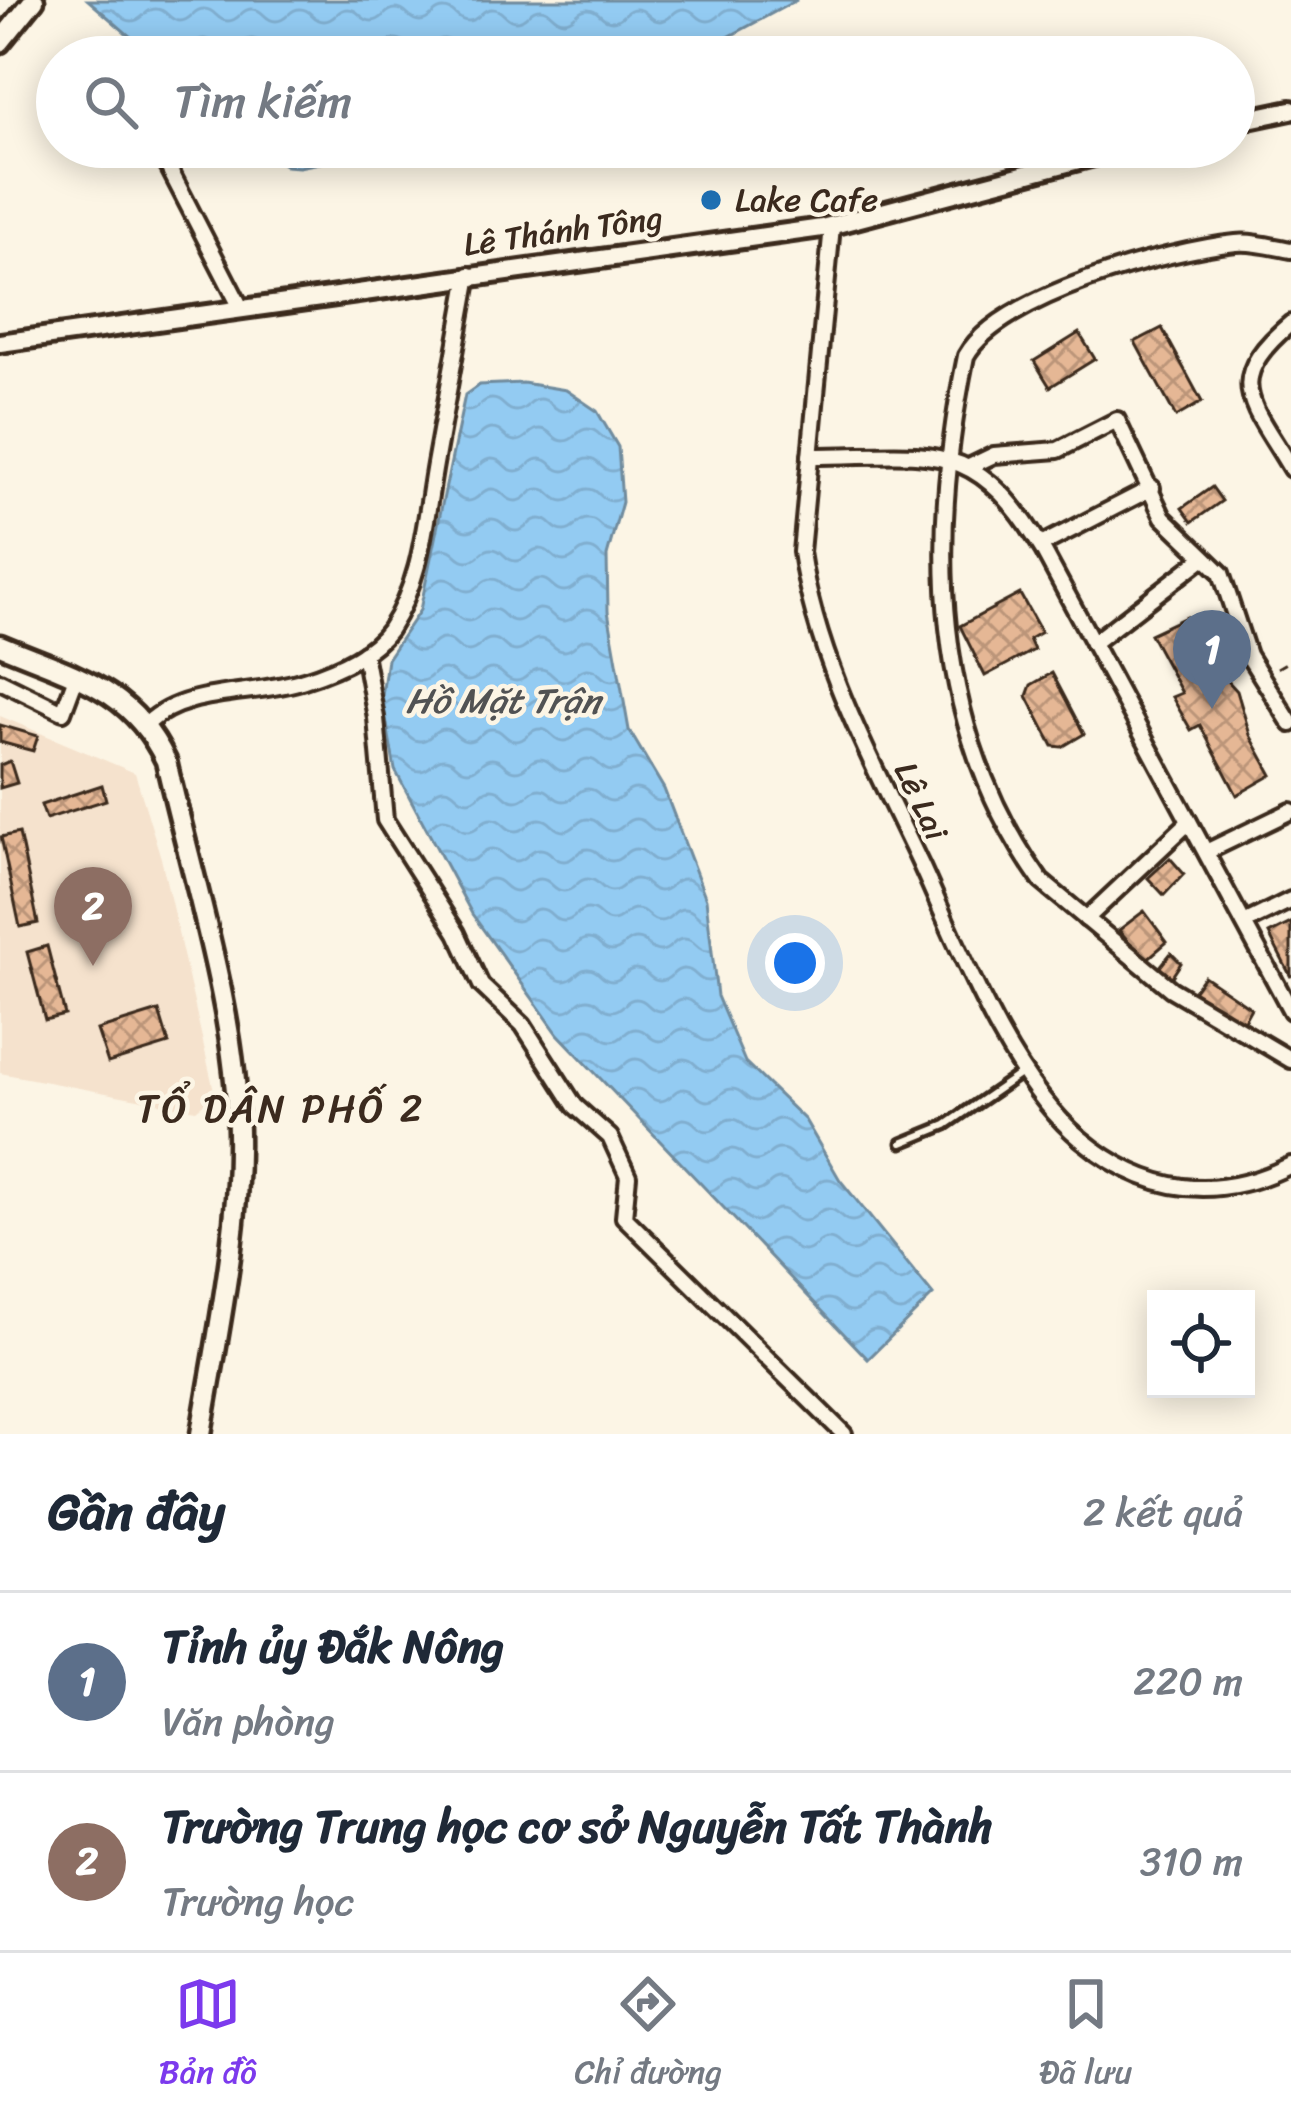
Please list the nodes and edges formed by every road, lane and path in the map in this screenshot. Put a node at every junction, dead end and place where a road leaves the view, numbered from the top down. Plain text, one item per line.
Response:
1 (34, 0) edge
2 (0, 42) edge
3 (1291, 110) edge
4 (1255, 118) edge
5 (169, 168) edge
6 (1049, 168) edge
7 (832, 226) junction
8 (1291, 250) edge
9 (469, 275) junction
10 (241, 308) junction
11 (1291, 323) edge
12 (0, 343) edge
13 (810, 456) junction
14 (949, 456) junction
15 (969, 467) junction
16 (1291, 470) edge
17 (1152, 488) junction
18 (1041, 545) junction
19 (1203, 558) junction
20 (1093, 643) junction
21 (0, 645) edge
22 (364, 653) junction
23 (76, 677) junction
24 (0, 681) edge
25 (148, 723) junction
26 (1291, 724) edge
27 (1291, 811) edge
28 (1189, 822) junction
29 (1206, 852) junction
30 (1291, 900) edge
31 (1086, 919) junction
32 (1244, 923) junction
33 (1291, 1011) edge
34 (1291, 1060) edge
35 (1026, 1070) junction
36 (902, 1142) dead end
37 (1291, 1165) edge
38 (201, 1434) edge
39 (844, 1434) edge

1 - 2 main road
3 - 4 street
5 - 10 street
6 - 7 street, Lê Thánh Tông
7 - 9 street, Lê Thánh Tông
7 - 13 street, Lê Lai
8 - 14 street
9 - 10 street, Lê Thánh Tông
9 - 22 street
10 - 12 street, Lê Thánh Tông
11 - 16 street
13 - 14 street
13 - 35 street, Lê Lai
14 - 15 street
14 - 31 street
15 - 17 street
15 - 18 street
17 - 18 street
17 - 19 street
18 - 20 street
19 - 20 street
19 - 26 street
20 - 28 street
21 - 23 main road
22 - 25 street
22 - 39 street
23 - 24 street
23 - 25 main road
25 - 38 main road
27 - 29 street
28 - 29 street
28 - 31 street
29 - 32 street
30 - 32 street
31 - 34 street
32 - 33 street
35 - 36 lane
35 - 37 street, Lê Lai

